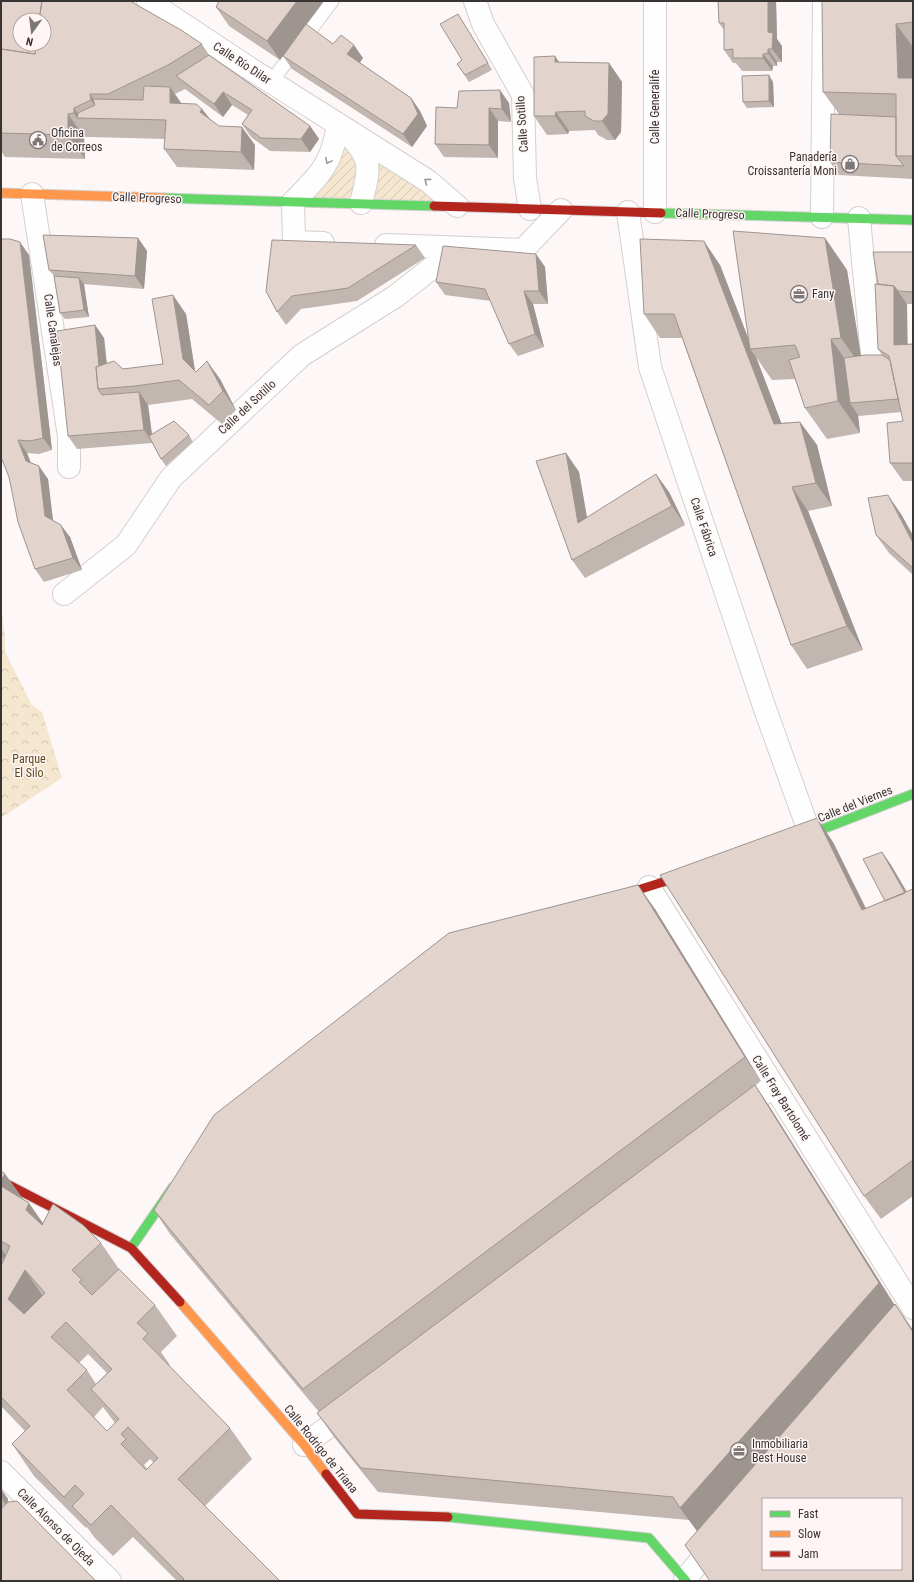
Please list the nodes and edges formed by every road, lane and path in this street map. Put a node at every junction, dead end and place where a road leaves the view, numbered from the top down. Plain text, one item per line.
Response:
1 (148, 1) edge
2 (332, 1) edge
3 (475, 1) edge
4 (655, 1) edge
5 (824, 1) edge
6 (271, 82) junction
7 (338, 124) junction
8 (1, 193) edge
9 (32, 194) junction
10 (293, 202) junction
11 (361, 203) junction
12 (457, 206) junction
13 (530, 209) junction
14 (561, 210) junction
15 (628, 212) junction
16 (655, 212) junction
17 (822, 217) junction
18 (859, 218) junction
19 (913, 220) edge
20 (341, 244) edge
21 (364, 245) edge
22 (457, 248) junction
23 (872, 356) edge
24 (69, 467) dead end
25 (64, 594) dead end
26 (913, 794) edge
27 (810, 834) junction
28 (788, 842) edge
29 (700, 871) edge
30 (649, 887) junction
31 (604, 900) edge
32 (773, 1086) junction
33 (721, 1127) edge
34 (180, 1177) edge
35 (1, 1180) edge
36 (131, 1248) junction
37 (909, 1314) edge
38 (367, 1397) edge
39 (304, 1445) junction
40 (1, 1472) edge
41 (730, 1525) edge
42 (686, 1580) edge
43 (110, 1581) edge

1 - 6 street, Calle Río Dilar
2 - 6 lane
3 - 13 street, Calle Sotillo
4 - 16 street, Calle Generalife
5 - 17 street
6 - 7 street, Calle Río Dilar
7 -> 10 street
7 - 11 street, Calle Río Dilar
12 -> 7 street, Calle Río Dilar
8 - 9 street, Calle Progreso
9 - 10 street, Calle Progreso
9 - 24 street, Calle Canalejas
10 - 11 street, Calle Progreso
10 - 20 street
11 - 12 street, Calle Progreso
12 - 13 street, Calle Progreso
13 - 14 street, Calle Progreso
14 - 15 street, Calle Progreso
14 - 22 street
15 - 16 street, Calle Progreso
15 - 27 street, Calle Fábrica
16 - 17 street, Calle Progreso
17 - 18 street, Calle Progreso
18 - 19 street, Calle Progreso
18 - 23 street
21 - 22 street
22 - 25 street, Calle del Sotillo
26 - 27 street, Calle del Viernes
27 - 28 street, Calle del Viernes
29 - 30 street
30 - 31 street
30 - 32 street, Calle Fray Bartolomé
32 - 33 street
32 - 37 street, Calle Fray Bartolomé
34 - 36 street
35 - 36 street, Calle Rodrigo de Triana
36 - 39 street, Calle Rodrigo de Triana
38 - 39 street
39 - 42 street, Calle Rodrigo de Triana
40 - 43 street, Calle Alonso de Ojeda
41 - 42 street

